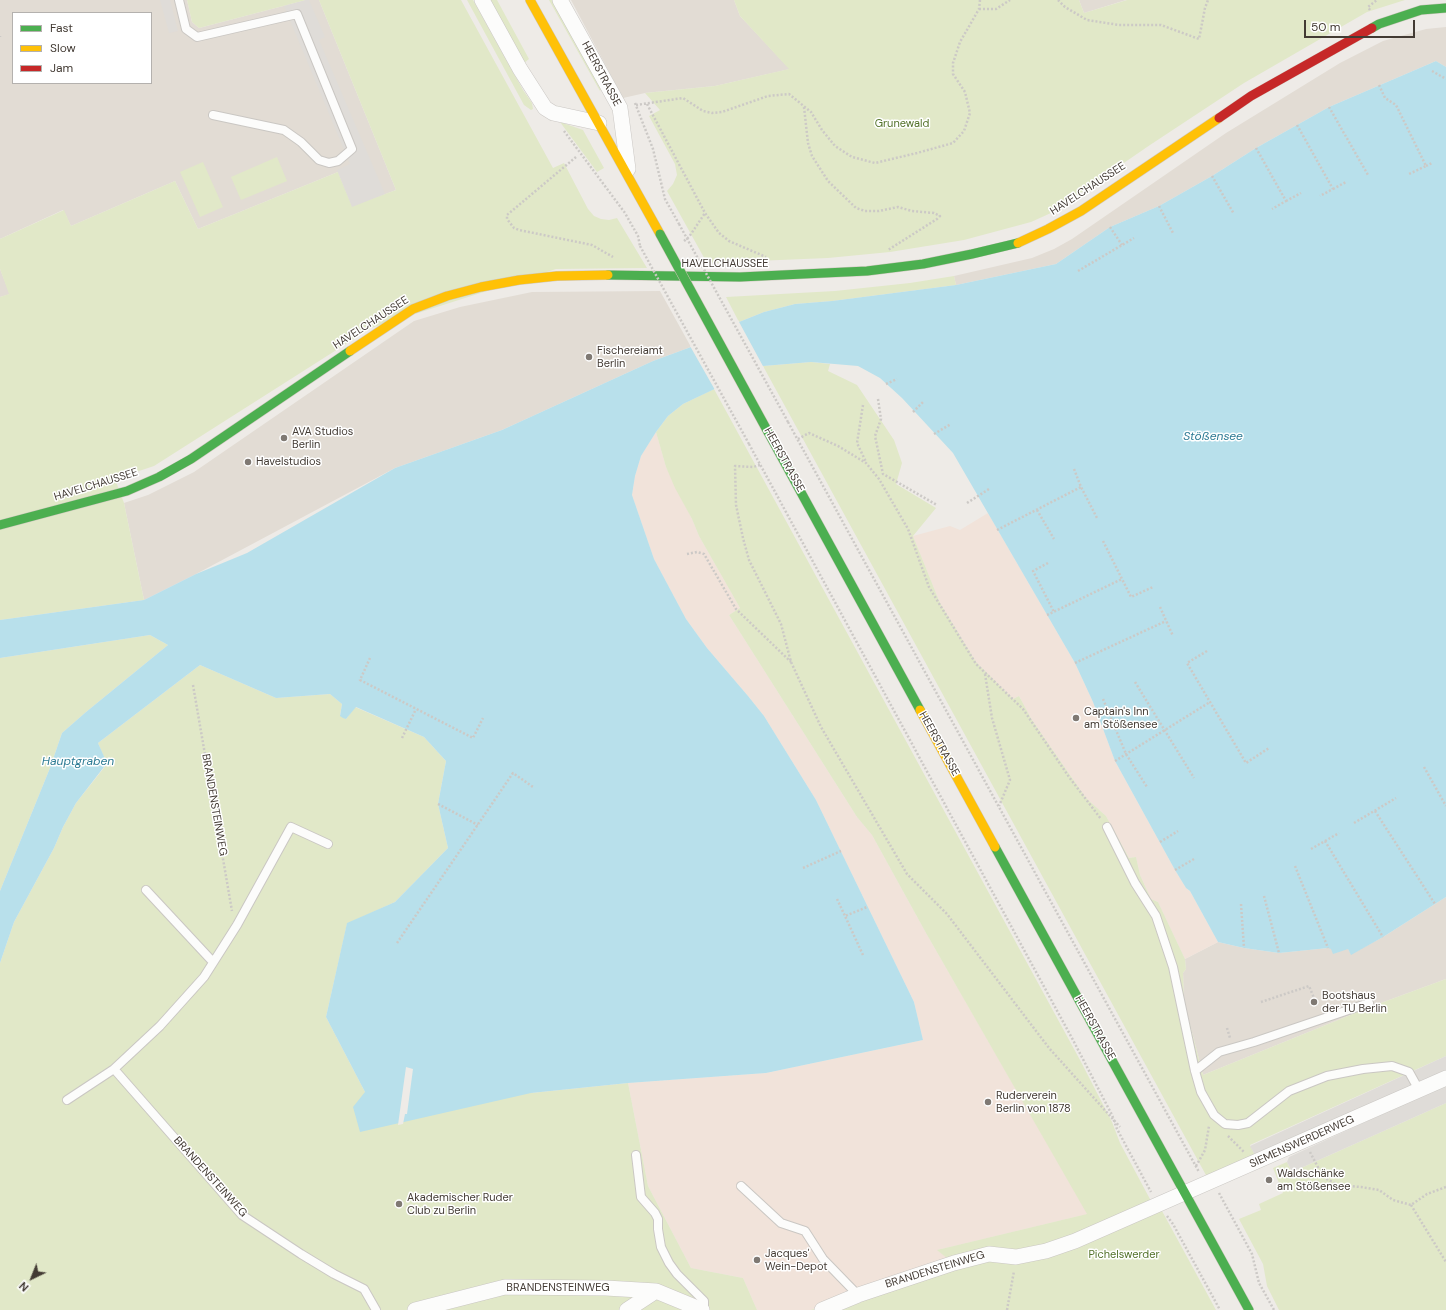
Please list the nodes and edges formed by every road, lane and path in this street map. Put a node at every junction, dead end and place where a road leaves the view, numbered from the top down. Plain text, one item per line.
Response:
1 (179, 0) edge
2 (482, 0) edge
3 (530, 0) edge
4 (560, 0) edge
5 (980, 0) edge
6 (1010, 0) edge
7 (1058, 0) edge
8 (1208, 0) edge
9 (1446, 8) edge
10 (979, 9) junction
11 (1432, 71) dead end
12 (1446, 79) edge
13 (1379, 84) dead end
14 (647, 104) junction
15 (804, 106) junction
16 (1329, 107) dead end
17 (213, 115) dead end
18 (600, 124) junction
19 (1297, 125) dead end
20 (561, 127) dead end
21 (1256, 148) dead end
22 (576, 157) dead end
23 (1432, 163) dead end
24 (1426, 166) junction
25 (1409, 174) dead end
26 (1368, 175) dead end
27 (1212, 176) dead end
28 (629, 178) junction
29 (1346, 182) dead end
30 (1333, 189) junction
31 (1301, 193) dead end
32 (1320, 196) dead end
33 (1286, 201) junction
34 (1159, 206) dead end
35 (1272, 209) dead end
36 (705, 213) junction
37 (1234, 214) dead end
38 (1110, 227) dead end
39 (1173, 233) dead end
40 (690, 238) dead end
41 (1134, 238) dead end
42 (1122, 245) junction
43 (883, 254) dead end
44 (772, 260) dead end
45 (1078, 271) dead end
46 (626, 274) junction
47 (897, 378) dead end
48 (886, 384) dead end
49 (878, 398) dead end
50 (923, 402) dead end
51 (863, 405) dead end
52 (913, 412) dead end
53 (951, 424) dead end
54 (934, 434) dead end
55 (798, 439) junction
56 (866, 463) junction
57 (760, 465) junction
58 (1074, 469) dead end
59 (883, 474) junction
60 (879, 479) junction
61 (1081, 488) junction
62 (989, 489) dead end
63 (967, 503) dead end
64 (937, 505) dead end
65 (1037, 510) junction
66 (1097, 518) dead end
67 (0, 525) edge
68 (997, 530) dead end
69 (1054, 539) dead end
70 (1103, 541) dead end
71 (687, 554) dead end
72 (1048, 564) dead end
73 (1122, 579) junction
74 (1153, 587) dead end
75 (1160, 608) dead end
76 (1054, 612) junction
77 (1047, 615) dead end
78 (1166, 621) junction
79 (1173, 636) dead end
80 (1207, 651) dead end
81 (370, 658) dead end
82 (791, 662) junction
83 (1075, 663) dead end
84 (985, 673) junction
85 (1135, 682) dead end
86 (193, 685) dead end
87 (1103, 699) dead end
88 (1210, 702) junction
89 (416, 709) junction
90 (483, 718) dead end
91 (1166, 730) junction
92 (402, 738) dead end
93 (1269, 748) dead end
94 (1126, 754) junction
95 (1115, 761) dead end
96 (1424, 767) dead end
97 (1194, 778) dead end
98 (533, 787) dead end
99 (1147, 787) dead end
100 (1396, 798) dead end
101 (438, 804) dead end
102 (999, 806) junction
103 (1446, 806) edge
104 (1375, 811) junction
105 (1354, 823) dead end
106 (478, 825) junction
107 (1107, 828) joint
108 (1178, 831) dead end
109 (1339, 833) dead end
110 (1325, 841) junction
111 (1160, 842) dead end
112 (328, 844) dead end
113 (1311, 849) dead end
114 (841, 851) dead end
115 (1194, 859) dead end
116 (1295, 866) dead end
117 (803, 868) dead end
118 (1175, 870) dead end
119 (146, 890) dead end
120 (1264, 896) dead end
121 (837, 899) dead end
122 (1241, 904) dead end
123 (1435, 904) dead end
124 (867, 906) dead end
125 (845, 916) junction
126 (237, 925) junction
127 (1383, 937) dead end
128 (397, 943) dead end
129 (1244, 948) dead end
130 (1328, 948) dead end
131 (1279, 953) dead end
132 (863, 955) dead end
133 (213, 962) junction
134 (1314, 998) dead end
135 (1262, 1002) dead end
136 (1369, 1003) dead end
137 (1226, 1028) dead end
138 (1230, 1038) dead end
139 (114, 1069) junction
140 (1195, 1071) junction
141 (1446, 1078) edge
142 (1419, 1090) junction
143 (67, 1100) dead end
144 (1214, 1115) junction
145 (1114, 1120) junction
146 (1225, 1124) junction
147 (1120, 1127) dead end
148 (1304, 1142) junction
149 (636, 1155) dead end
150 (1255, 1162) junction
151 (1196, 1166) junction
152 (1201, 1176) dead end
153 (741, 1186) dead end
154 (1446, 1187) edge
155 (1185, 1194) junction
156 (1223, 1199) dead end
157 (1158, 1205) junction
158 (1411, 1205) junction
159 (1173, 1224) dead end
160 (1016, 1257) junction
161 (1446, 1262) edge
162 (656, 1291) junction
163 (858, 1294) junction
164 (376, 1310) edge
165 (415, 1310) edge
166 (627, 1310) edge
167 (703, 1310) edge
168 (822, 1310) edge
169 (1007, 1310) edge
170 (1220, 1310) edge
171 (1249, 1310) edge
172 (1274, 1310) edge

1 - 17 lane
2 - 18 street
3 - 18 street, HEERSTRASSE
4 - 28 street, HEERSTRASSE
5 - 10 path
6 - 10 path
7 - 8 path
9 - 46 street, HAVELCHAUSSEE
10 - 15 path
11 - 12 path
13 - 24 path
14 - 15 path
14 - 36 path
14 - 55 path, bridge
15 - 43 path
16 - 26 path
18 - 28 street, HEERSTRASSE
19 - 30 path
20 - 57 path, bridge
21 - 33 path
22 - 46 path
23 - 24 path
24 - 25 path
27 - 37 path
28 - 155 street, HEERSTRASSE, bridge
29 - 30 path
30 - 32 path
31 - 33 path
33 - 35 path
34 - 39 path
36 - 40 path
36 - 44 path
38 - 42 path
41 - 42 path
42 - 45 path
46 - 67 street, HAVELCHAUSSEE
47 - 48 path
49 - 59 path
50 - 52 path
51 - 56 path
53 - 54 path
55 - 56 path
55 - 102 path
56 - 60 path
57 - 82 path
57 - 145 path
58 - 61 path
59 - 60 path
59 - 64 path
60 - 84 path
61 - 65 path
61 - 66 path
62 - 63 path
65 - 68 path
65 - 69 path
70 - 73 path
71 - 82 path
72 - 76 path
73 - 74 path
73 - 76 path
75 - 78 path
76 - 77 path
78 - 79 path
78 - 83 path
80 - 88 path
81 - 89 path
82 - 145 path
84 - 102 path
84 - 107 path
85 - 91 path
86 - 126 path, BRANDENSTEINWEG
87 - 94 path
88 - 91 path
88 - 93 path
89 - 90 path
89 - 92 path
91 - 94 path
91 - 97 path
94 - 95 path
94 - 99 path
96 - 103 path
98 - 106 path
100 - 104 path
101 - 106 path
102 - 151 path
104 - 105 path
104 - 123 path
106 - 128 path
107 - 140 lane
108 - 111 path
109 - 110 path
110 - 113 path
110 - 127 path
112 - 126 lane
114 - 117 path
115 - 118 path
116 - 130 path
119 - 133 lane
120 - 131 path
121 - 125 path
122 - 129 path
124 - 125 path
125 - 132 path
126 - 133 lane
133 - 139 lane
134 - 135 path
136 - 140 lane
137 - 138 path
139 - 143 lane
139 - 164 lane, BRANDENSTEINWEG
140 - 144 lane
141 - 142 street, SIEMENSWERDERWEG
142 - 146 lane
142 - 148 street, SIEMENSWERDERWEG
144 - 146 lane
144 - 151 path
145 - 147 path
145 - 157 path
146 - 150 path
148 - 150 street, SIEMENSWERDERWEG
148 - 158 path
149 - 167 lane
150 - 155 street, SIEMENSWERDERWEG
151 - 152 path
153 - 163 lane
154 - 158 path
155 - 157 street, BRANDENSTEINWEG
155 - 171 street, HEERSTRASSE
156 - 172 path
157 - 160 street, BRANDENSTEINWEG
158 - 161 path
159 - 170 path
160 - 163 street, BRANDENSTEINWEG
160 - 169 path
162 - 165 street, BRANDENSTEINWEG
162 - 166 street
162 - 167 street, BRANDENSTEINWEG
163 - 168 street, BRANDENSTEINWEG

